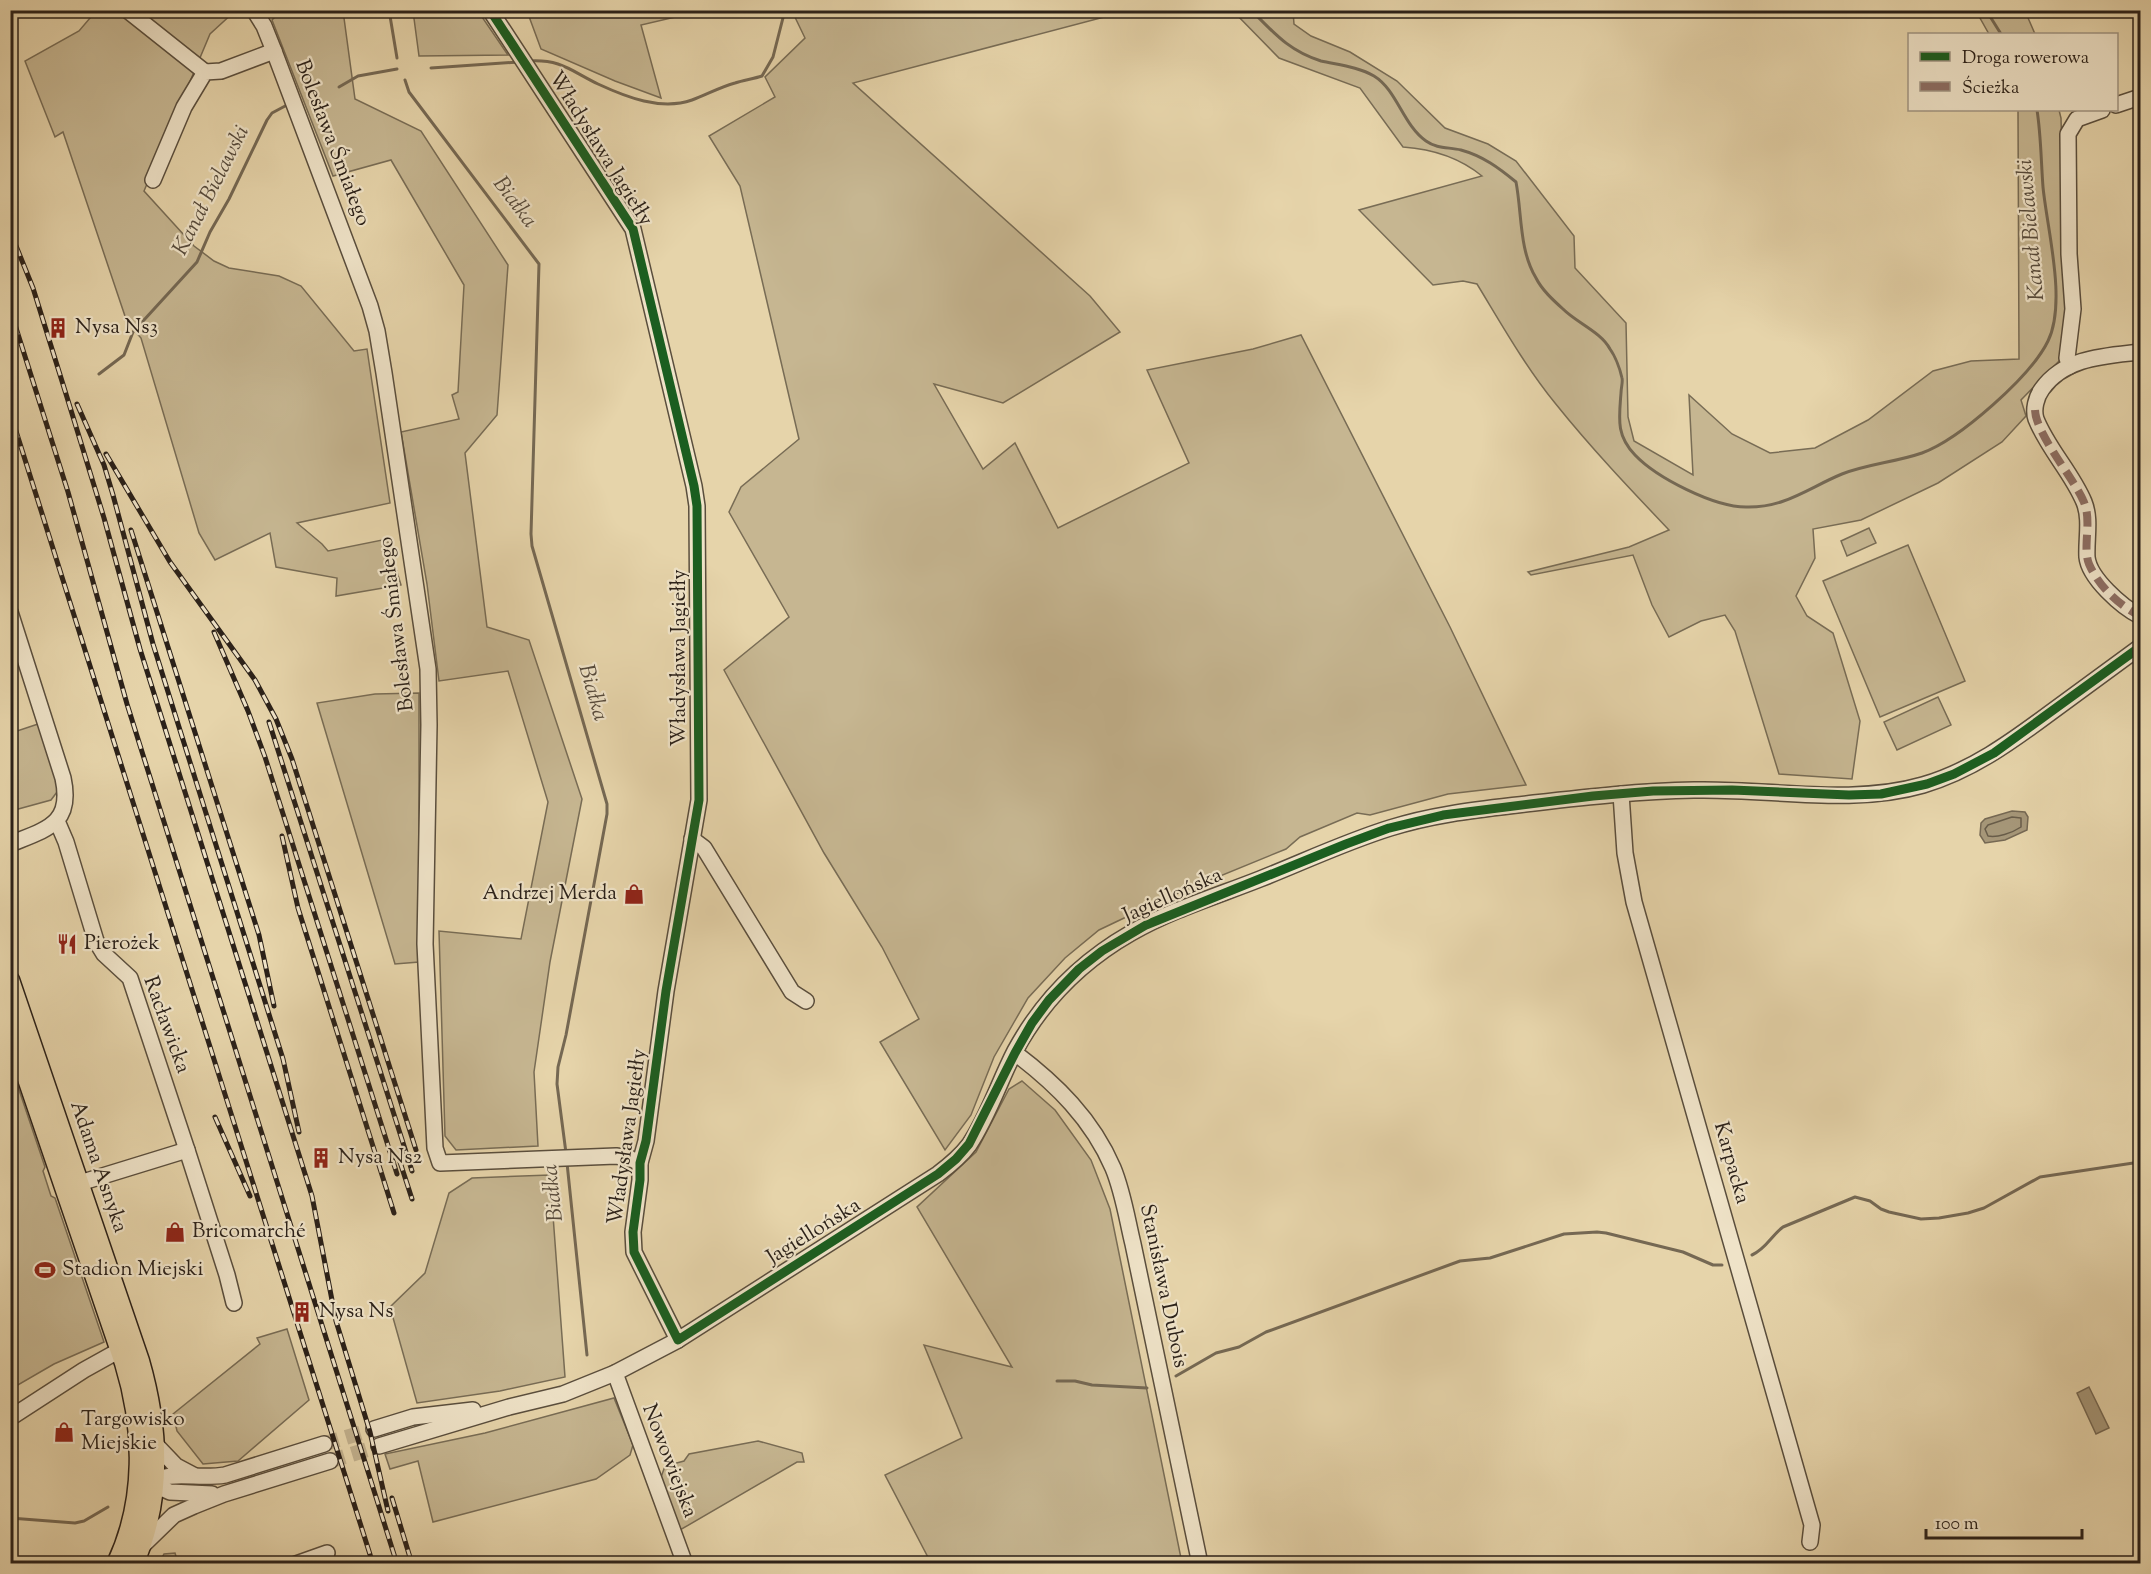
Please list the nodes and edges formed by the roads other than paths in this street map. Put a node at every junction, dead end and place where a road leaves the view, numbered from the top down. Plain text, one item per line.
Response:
1 (126, 10) edge
2 (254, 10) edge
3 (490, 10) edge
4 (274, 51) junction
5 (204, 72) junction
6 (2140, 97) edge
7 (2118, 104) edge
8 (2099, 111) edge
9 (153, 180) dead end
10 (2140, 352) edge
11 (2070, 366) junction
12 (10, 612) edge
13 (2140, 616) edge
14 (2140, 647) edge
15 (1621, 794) junction
16 (57, 821) junction
17 (10, 833) edge
18 (692, 839) junction
19 (10, 844) edge
20 (10, 980) edge
21 (806, 1001) dead end
22 (10, 1029) edge
23 (1015, 1053) junction
24 (187, 1150) junction
25 (640, 1163) junction
26 (72, 1185) junction
27 (234, 1302) dead end
28 (678, 1340) junction
29 (120, 1350) junction
30 (615, 1373) junction
31 (509, 1407) junction
32 (10, 1418) edge
33 (374, 1429) tunnel mouth
34 (155, 1444) junction
35 (324, 1444) tunnel mouth
36 (380, 1446) tunnel mouth
37 (330, 1461) tunnel mouth
38 (139, 1466) junction
39 (248, 1469) junction
40 (198, 1477) junction
41 (154, 1479) junction
42 (254, 1485) junction
43 (137, 1489) junction
44 (224, 1494) junction
45 (1810, 1542) dead end
46 (142, 1546) junction
47 (327, 1553) dead end
48 (116, 1563) edge
49 (134, 1563) edge
50 (296, 1563) edge
51 (685, 1563) edge
52 (1200, 1563) edge

1 - 5 street
2 - 4 street, Bolesława Śmiałego
3 - 18 street, Władysława Jagiełły
4 - 5 street
4 - 25 street, Bolesława Śmiałego
5 - 9 street
6 - 7 street
8 - 11 street
10 - 11 street
11 - 13 street
12 - 16 street
14 - 15 street, Jagiellońska
15 - 23 street, Jagiellońska
15 - 45 street, Karpacka
16 - 17 street
16 - 19 street
16 - 24 street, Racławicka
18 - 21 street
18 - 25 street, Władysława Jagiełły
20 - 26 main road, Adama Asnyka
22 - 26 main road, Adama Asnyka
23 - 28 street, Jagiellońska
23 - 52 street, Stanisława Dubois
24 - 26 street
24 - 27 street, Racławicka
25 - 28 street, Władysława Jagiełły
26 - 29 main road, Adama Asnyka
26 - 34 main road, Adama Asnyka
28 - 30 street, Jagiellońska
29 - 32 street
29 - 38 main road, Adama Asnyka
30 - 31 street, Jagiellońska
30 - 51 street, Nowowiejska
31 - 33 street, Jagiellońska
31 - 36 street, Jagiellońska
34 - 40 street
34 - 41 main road, Adama Asnyka
35 - 39 street
37 - 42 street
38 - 41 street
38 - 43 main road, Adama Asnyka
39 - 40 street
39 - 42 street
40 - 41 street
41 - 43 street
41 - 44 street
41 - 46 main road, Adama Asnyka
42 - 44 street
43 - 48 main road
44 - 46 street
46 - 49 main road
47 - 50 street

